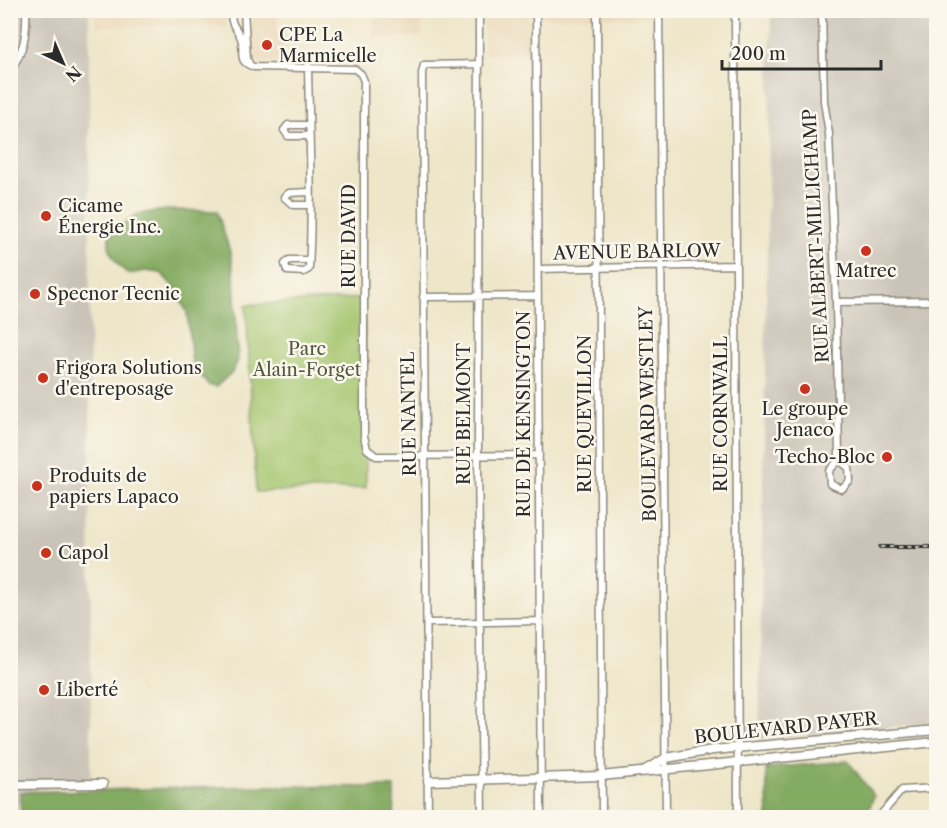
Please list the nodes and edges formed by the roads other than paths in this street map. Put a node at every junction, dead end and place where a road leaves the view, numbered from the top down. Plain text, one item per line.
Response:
1 (26, 10) edge
2 (231, 10) edge
3 (244, 10) edge
4 (479, 10) edge
5 (536, 10) edge
6 (597, 10) edge
7 (659, 10) edge
8 (735, 10) edge
9 (822, 10) edge
10 (480, 64) junction
11 (250, 66) junction
12 (308, 66) junction
13 (10, 71) edge
14 (308, 125) junction
15 (309, 136) junction
16 (309, 192) junction
17 (309, 205) junction
18 (309, 260) dead end
19 (736, 265) junction
20 (662, 266) junction
21 (599, 267) junction
22 (539, 269) junction
23 (538, 296) junction
24 (423, 297) junction
25 (480, 298) junction
26 (936, 301) edge
27 (836, 302) junction
28 (539, 455) junction
29 (425, 456) junction
30 (478, 456) junction
31 (839, 460) junction
32 (540, 621) junction
33 (480, 622) junction
34 (428, 623) junction
35 (936, 730) edge
36 (936, 742) edge
37 (737, 748) junction
38 (666, 758) junction
39 (737, 761) junction
40 (667, 769) junction
41 (642, 771) junction
42 (601, 776) junction
43 (483, 780) junction
44 (541, 780) junction
45 (428, 781) junction
46 (103, 784) dead end
47 (10, 785) edge
48 (936, 789) edge
49 (428, 818) edge
50 (482, 818) edge
51 (541, 818) edge
52 (602, 818) edge
53 (666, 818) edge
54 (738, 818) edge
55 (878, 818) edge

1 - 13 street
2 - 11 street
3 - 11 street
4 - 10 street, RUE BELMONT
5 - 22 street, RUE DE KENSINGTON
6 - 21 street, RUE QUEVILLON
7 - 20 street, BOULEVARD WESTLEY
8 - 19 street, RUE CORNWALL
9 - 27 street, RUE ALBERT-MILLICHAMP
10 - 24 street, RUE NANTEL
10 - 25 street, RUE BELMONT
11 - 12 street, RUE DAVID
12 - 14 street
12 - 29 street, RUE DAVID
14 - 15 street
14 - 15 street
15 - 16 street
16 - 17 street
16 - 17 street
17 - 18 street
19 - 20 street, AVENUE BARLOW
19 - 37 street, RUE CORNWALL
20 - 21 street, AVENUE BARLOW
20 - 38 street, BOULEVARD WESTLEY
21 - 22 street, AVENUE BARLOW
21 - 42 street, RUE QUEVILLON
22 - 23 street, RUE DE KENSINGTON
23 - 25 street
23 - 28 street, RUE DE KENSINGTON
24 - 25 street
24 - 29 street, RUE NANTEL
25 - 30 street, RUE BELMONT
26 - 27 street
27 - 31 street, RUE ALBERT-MILLICHAMP
28 - 30 street
28 - 32 street, RUE DE KENSINGTON
29 - 30 street
29 - 34 street, RUE NANTEL
30 - 33 street, RUE BELMONT
31 - 31 street, RUE ALBERT-MILLICHAMP
32 - 33 street
32 - 44 street, RUE DE KENSINGTON
33 - 34 street
33 - 43 street, RUE BELMONT
34 - 45 street, RUE NANTEL
35 - 37 street, BOULEVARD PAYER
36 - 39 street, BOULEVARD PAYER
37 - 38 street, BOULEVARD PAYER
37 - 39 street, RUE CORNWALL
38 - 40 street, BOULEVARD WESTLEY
38 - 41 street, BOULEVARD PAYER
39 - 40 street, BOULEVARD PAYER
39 - 54 street, RUE CORNWALL
40 - 41 street, BOULEVARD PAYER
40 - 53 street, BOULEVARD WESTLEY
41 - 42 street, BOULEVARD PAYER
42 - 44 street, BOULEVARD PAYER
42 - 52 street, RUE QUEVILLON
43 - 44 street, BOULEVARD PAYER
43 - 45 street, BOULEVARD PAYER
43 - 50 street, RUE BELMONT
44 - 51 street, RUE DE KENSINGTON
45 - 49 street, RUE NANTEL
46 - 47 street
48 - 55 street

